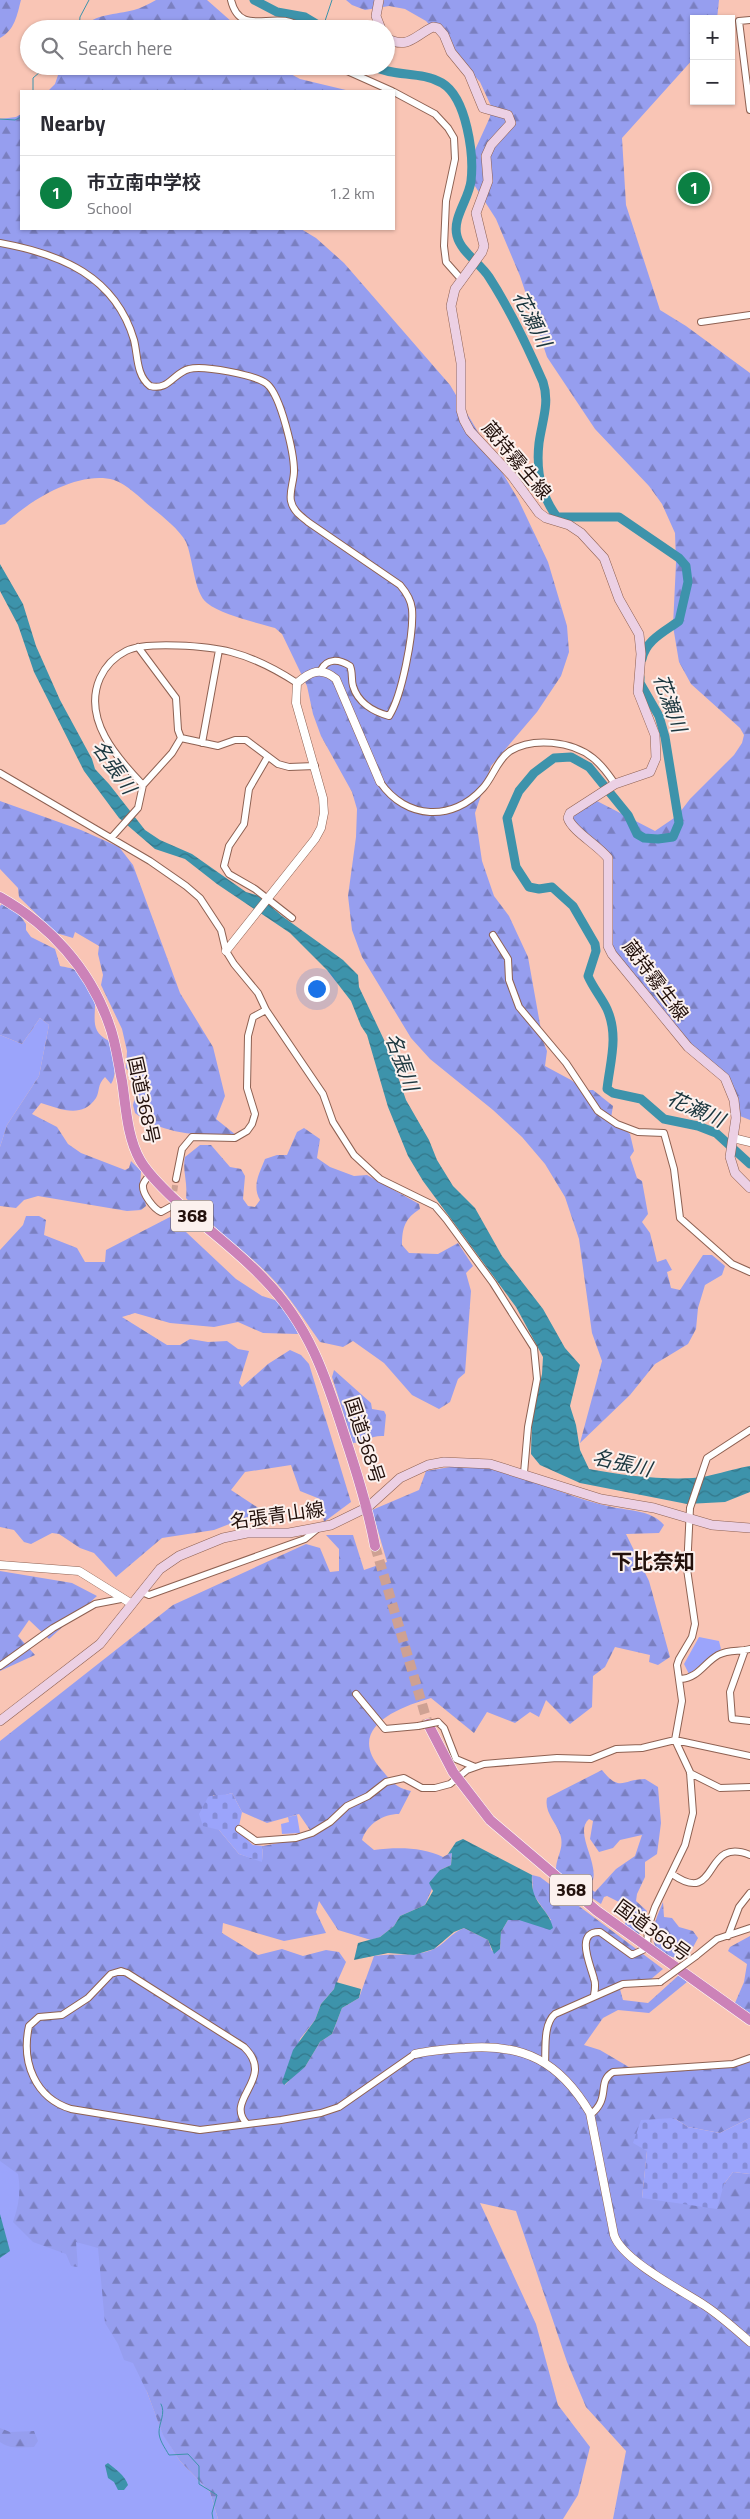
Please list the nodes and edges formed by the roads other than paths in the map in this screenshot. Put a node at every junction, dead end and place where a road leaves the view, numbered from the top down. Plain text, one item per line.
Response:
1 (231, 0) edge
2 (379, 0) edge
3 (243, 20) edge
4 (378, 20) edge
5 (750, 20) edge
6 (395, 43) edge
7 (356, 75) edge
8 (389, 90) edge
9 (395, 93) edge
10 (750, 110) edge
11 (0, 242) edge
12 (461, 279) junction
13 (750, 316) edge
14 (701, 322) dead end
15 (138, 647) junction
16 (219, 650) junction
17 (321, 670) junction
18 (297, 683) junction
19 (182, 738) junction
20 (202, 743) junction
21 (267, 758) junction
22 (315, 766) junction
23 (0, 773) edge
24 (380, 782) joint
25 (143, 784) junction
26 (613, 785) junction
27 (112, 837) junction
28 (0, 897) edge
29 (268, 898) junction
30 (292, 918) dead end
31 (493, 935) dead end
32 (226, 952) junction
33 (266, 1010) junction
34 (733, 1138) junction
35 (750, 1142) edge
36 (150, 1175) junction
37 (176, 1179) tunnel mouth
38 (750, 1188) edge
39 (172, 1206) dead end
40 (750, 1272) edge
41 (750, 1430) edge
42 (524, 1473) junction
43 (368, 1507) junction
44 (689, 1519) junction
45 (750, 1528) edge
46 (316, 1530) junction
47 (375, 1546) tunnel mouth
48 (0, 1564) edge
49 (142, 1592) junction
50 (122, 1598) junction
51 (132, 1604) junction
52 (747, 1650) edge
53 (0, 1666) edge
54 (681, 1679) junction
55 (356, 1694) dead end
56 (750, 1720) edge
57 (0, 1721) edge
58 (433, 1723) junction
59 (674, 1740) junction
60 (750, 1756) edge
61 (475, 1767) junction
62 (690, 1773) junction
63 (457, 1778) junction
64 (750, 1786) edge
65 (239, 1828) dead end
66 (750, 1855) edge
67 (672, 1874) junction
68 (750, 1893) edge
69 (750, 1928) edge
70 (728, 1936) junction
71 (647, 1948) junction
72 (594, 1995) junction
73 (750, 2020) edge
74 (415, 2054) joint
75 (750, 2058) edge
76 (545, 2063) junction
77 (590, 2115) junction
78 (247, 2124) junction
79 (750, 2342) edge

1 - 3 street
2 - 4 main road
5 - 10 street
6 - 12 main road, 蔵持霧生線
7 - 8 street
9 - 12 street
11 - 17 street
12 - 26 main road, 蔵持霧生線
13 - 14 street
15 - 16 street
15 - 19 street
15 - 25 street
16 - 18 street
16 - 20 street
17 - 18 street
17 - 24 street
18 - 22 street
19 - 20 street
19 - 25 street
20 - 21 street
21 - 22 street
21 - 29 street
22 - 29 street
23 - 27 street
24 - 26 street
25 - 27 street
26 - 34 main road, 蔵持霧生線
27 - 32 street
28 - 36 highway, 国道368号 / 368
29 - 30 street
29 - 32 street
31 - 40 street
32 - 33 street
33 - 37 street
33 - 42 street
34 - 35 street
34 - 38 main road, 蔵持霧生線
36 - 39 street
36 - 43 highway, 国道368号 / 368
41 - 44 street
42 - 43 main road, 名張青山線
42 - 44 main road, 名張青山線
43 - 46 main road, 名張青山線
43 - 47 highway, 国道368号 / 368
44 - 45 main road, 名張青山線
44 - 54 street
46 - 49 street
46 - 49 main road, 名張青山線
48 - 50 street
49 - 51 main road, 名張青山線
50 - 51 street
50 - 53 street
51 - 57 main road, 名張青山線
52 - 54 street
52 - 56 street
54 - 59 street
55 - 58 street, bridge
58 - 61 street
58 - 63 highway, 国道368号 / 368
59 - 60 street
59 - 61 street
59 - 62 street
61 - 63 street
62 - 64 street
62 - 67 street
63 - 65 street
63 - 71 highway, 国道368号 / 368
66 - 67 street
67 - 71 street
68 - 70 street
69 - 70 street
70 - 72 street, bridge
71 - 72 street
71 - 73 highway, 国道368号 / 368
72 - 76 street
74 - 76 street
74 - 78 street
75 - 77 street
76 - 77 street
77 - 79 street
78 - 78 street

